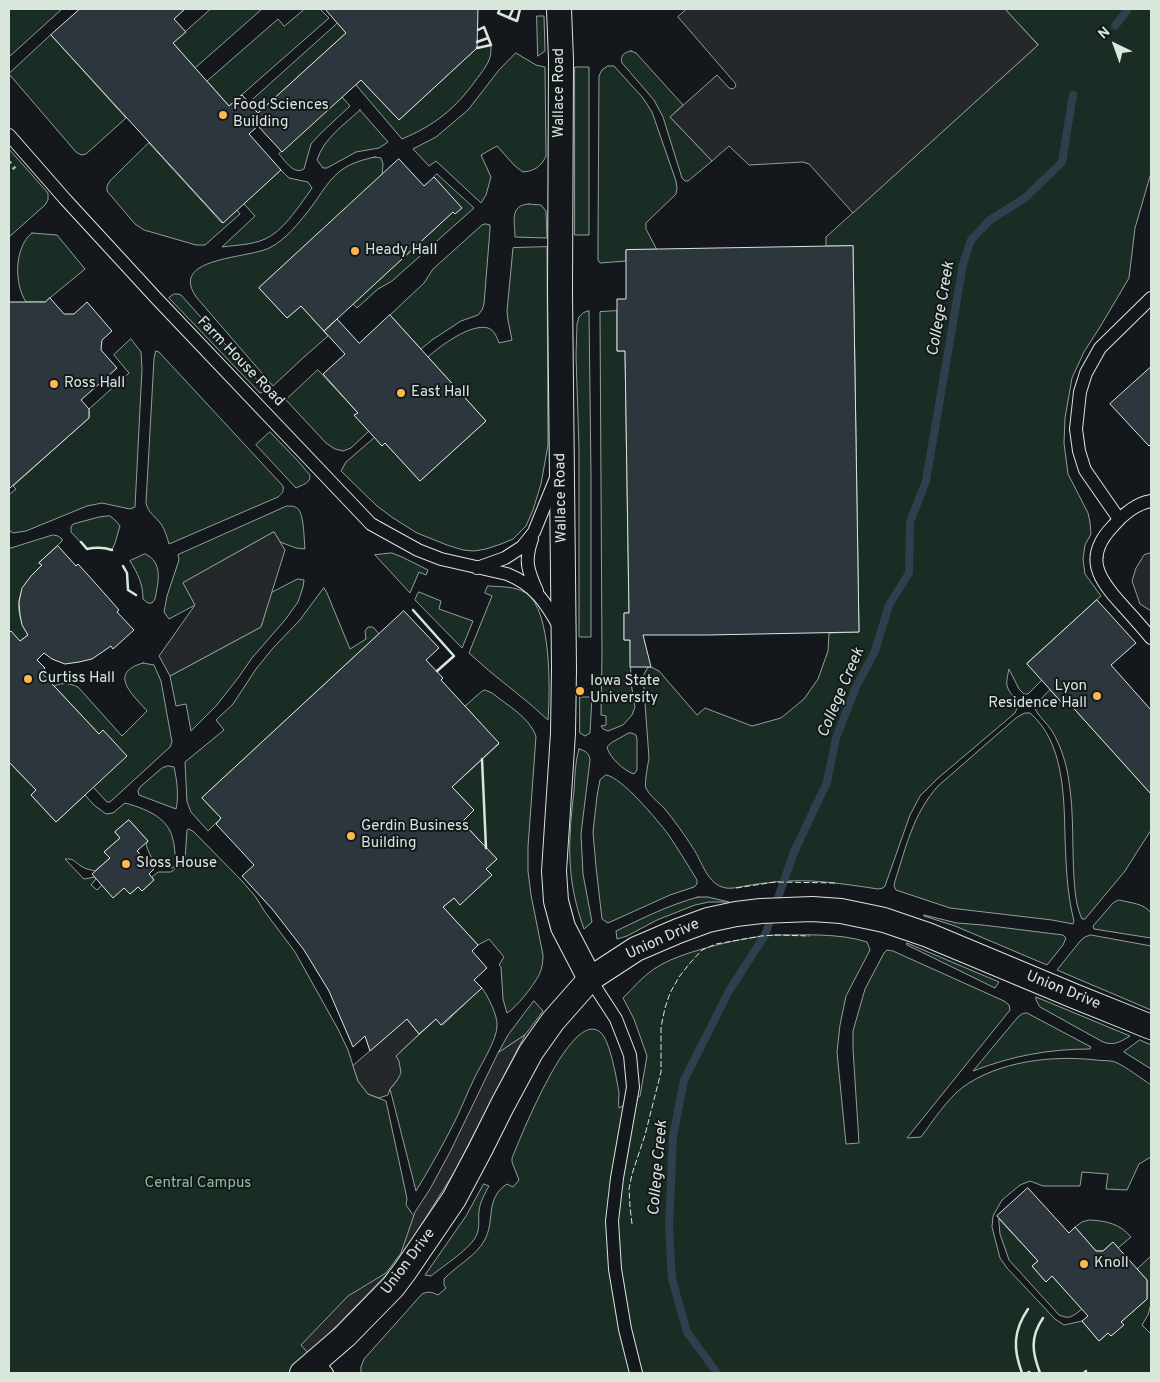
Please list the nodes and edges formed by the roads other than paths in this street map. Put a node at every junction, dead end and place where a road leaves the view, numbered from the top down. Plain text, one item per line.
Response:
1 (559, 9) edge
2 (9, 135) edge
3 (1151, 298) edge
4 (562, 464) junction
5 (1151, 501) edge
6 (1119, 519) junction
7 (534, 532) junction
8 (477, 568) junction
9 (537, 592) junction
10 (564, 634) junction
11 (1151, 638) edge
12 (590, 979) junction
13 (1151, 1027) edge
14 (316, 1369) edge
15 (636, 1373) edge

1 - 4 street, Wallace Road
2 - 8 lane, Farm House Road
3 - 6 lane
4 - 7 lane
4 - 10 street, Wallace Road
5 - 6 lane
6 - 11 lane
7 - 8 lane
7 - 9 lane
8 - 9 lane, Farm House Road
9 - 10 lane, Farm House Road
10 - 12 street, Wallace Road
12 - 13 street, Union Drive
12 - 14 street, Union Drive
12 - 15 lane

